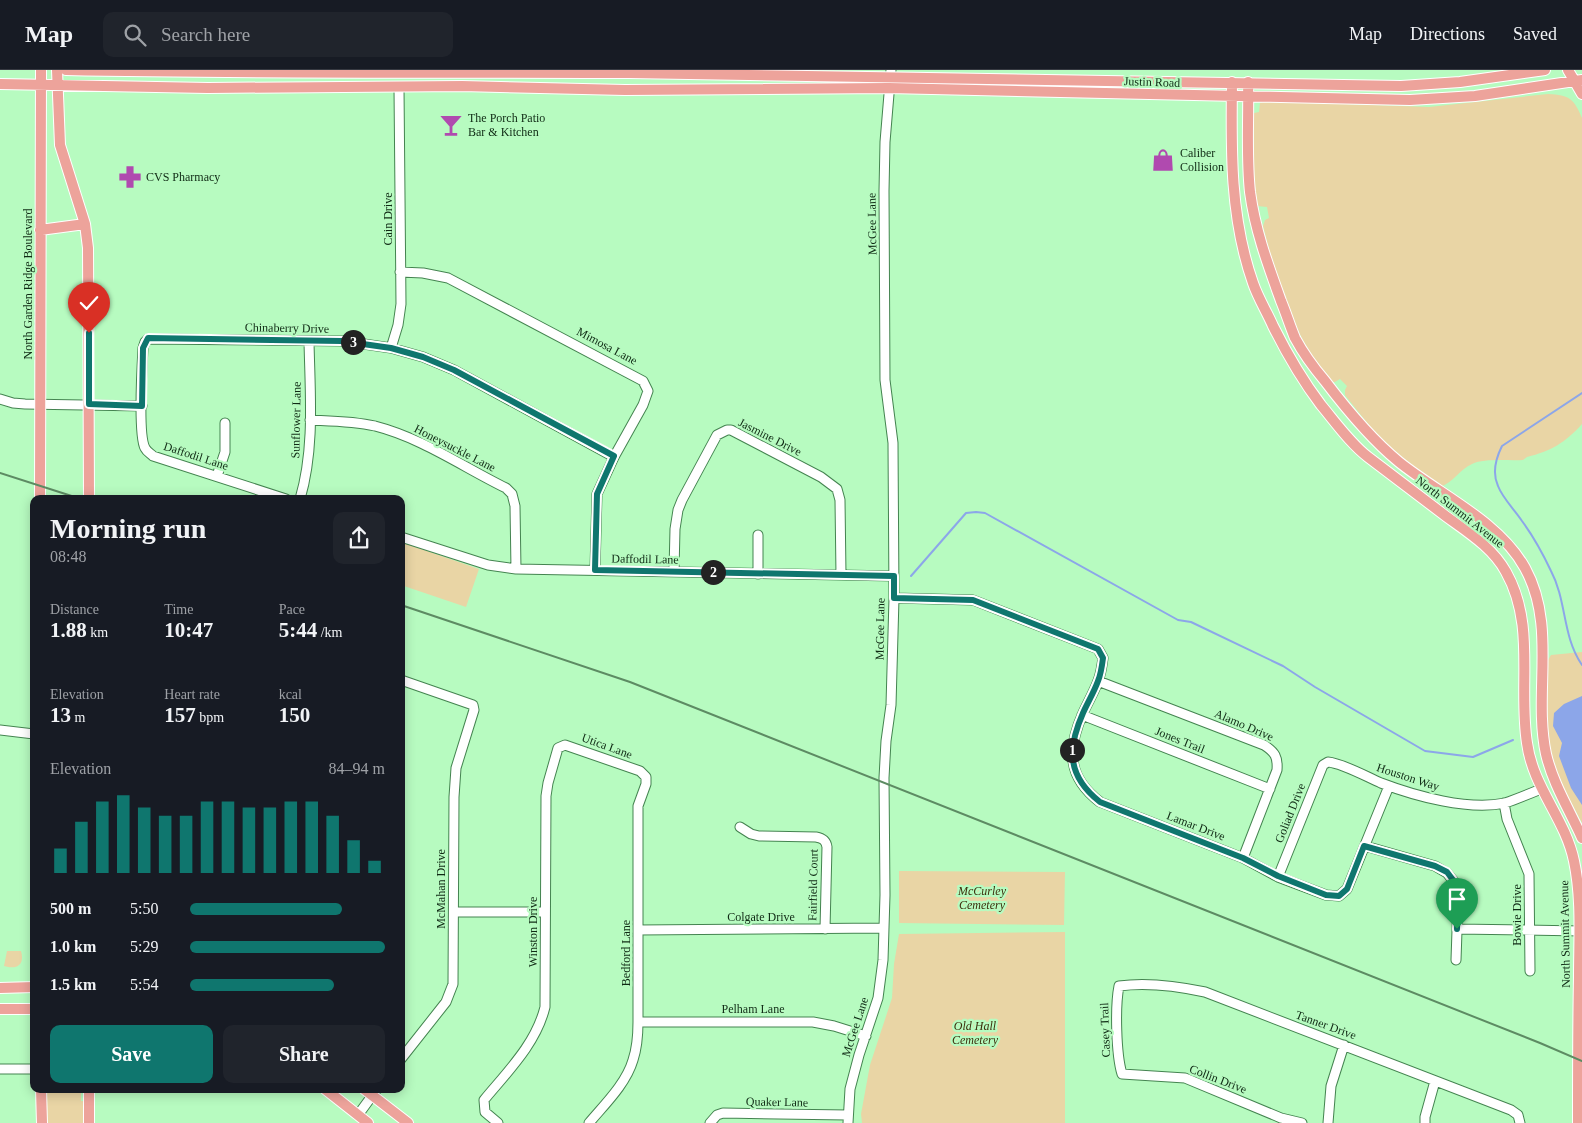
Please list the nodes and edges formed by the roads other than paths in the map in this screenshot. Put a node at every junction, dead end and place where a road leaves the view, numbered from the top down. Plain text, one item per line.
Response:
1 (42, 70) edge
2 (57, 70) edge
3 (66, 70) edge
4 (1545, 70) edge
5 (1568, 70) edge
6 (461, 72) edge
7 (1527, 72) edge
8 (208, 73) junction
9 (339, 73) junction
10 (891, 73) edge
11 (689, 74) junction
12 (1578, 81) edge
13 (1232, 82) junction
14 (1248, 82) junction
15 (0, 84) edge
16 (41, 85) junction
17 (57, 85) junction
18 (462, 86) junction
19 (210, 88) junction
20 (339, 88) junction
21 (399, 88) junction
22 (889, 88) junction
23 (689, 89) junction
24 (1582, 94) edge
25 (1232, 97) junction
26 (1248, 97) junction
27 (1254, 212) junction
28 (1237, 217) junction
29 (85, 224) junction
30 (40, 230) junction
31 (400, 272) junction
32 (310, 341) junction
33 (145, 342) joint
34 (391, 348) junction
35 (1332, 391) junction
36 (0, 398) edge
37 (1318, 400) junction
38 (40, 404) junction
39 (89, 404) junction
40 (142, 406) junction
41 (310, 420) junction
42 (225, 423) dead end
43 (614, 456) junction
44 (217, 476) junction
45 (40, 495) edge
46 (89, 495) edge
47 (274, 495) edge
48 (301, 495) edge
49 (1448, 497) junction
50 (1438, 510) junction
51 (758, 535) dead end
52 (405, 538) edge
53 (516, 569) junction
54 (595, 570) junction
55 (674, 572) junction
56 (758, 574) junction
57 (841, 575) junction
58 (894, 576) junction
59 (894, 598) junction
60 (1543, 651) junction
61 (1525, 652) junction
62 (405, 681) edge
63 (1098, 681) junction
64 (1082, 715) junction
65 (0, 730) edge
66 (30, 734) edge
67 (565, 745) joint
68 (1328, 762) joint
69 (640, 771) joint
70 (1554, 781) junction
71 (1389, 786) junction
72 (1270, 789) junction
73 (1541, 789) junction
74 (1504, 803) junction
75 (740, 826) dead end
76 (1582, 838) edge
77 (1364, 846) junction
78 (1243, 858) junction
79 (1278, 876) junction
80 (454, 912) junction
81 (545, 912) junction
82 (884, 928) junction
83 (825, 929) junction
84 (1457, 929) junction
85 (638, 930) junction
86 (1530, 930) junction
87 (1581, 931) edge
88 (1456, 960) dead end
89 (1530, 971) dead end
90 (1119, 986) joint
91 (30, 987) edge
92 (0, 988) edge
93 (0, 1008) edge
94 (30, 1009) edge
95 (638, 1022) junction
96 (866, 1036) junction
97 (1344, 1045) junction
98 (405, 1052) edge
99 (0, 1069) edge
100 (30, 1069) edge
101 (1122, 1074) joint
102 (1436, 1081) junction
103 (41, 1093) edge
104 (88, 1093) edge
105 (330, 1093) edge
106 (374, 1093) edge
107 (376, 1093) edge
108 (358, 1115) junction
109 (782, 1119) edge
110 (847, 1119) edge
111 (1519, 1119) edge
112 (42, 1123) edge
113 (88, 1123) edge
114 (368, 1123) edge
115 (408, 1123) edge
116 (498, 1123) edge
117 (589, 1123) edge
118 (710, 1123) edge
119 (1302, 1123) edge
120 (1328, 1123) edge
121 (1425, 1123) edge
122 (1578, 1123) edge

1 - 16 main road, North Garden Ridge Boulevard
2 - 17 main road
3 - 8 main road, Justin Road
4 - 7 main road, Justin Road
5 - 12 main road
6 - 9 main road, Justin Road
6 - 11 main road, Justin Road
6 - 18 street
7 - 14 main road, Justin Road
8 - 9 main road, Justin Road
8 - 19 main road
9 - 20 main road
10 - 11 main road, Justin Road
10 - 13 main road, Justin Road
10 - 22 street, McGee Lane
11 - 23 main road
12 - 24 main road
12 - 26 main road, Justin Road
13 - 14 main road, Justin Road
13 - 25 main road, North Summit Avenue
14 - 26 main road, North Summit Avenue
15 - 16 main road, Justin Road
16 - 17 main road, Justin Road
16 - 30 main road, North Garden Ridge Boulevard
17 - 19 main road, Justin Road
17 - 29 main road
18 - 21 main road, Justin Road
18 - 23 main road, Justin Road
19 - 20 main road, Justin Road
20 - 21 main road, Justin Road
21 - 31 street, Cain Drive
22 - 23 main road, Justin Road
22 - 25 main road, Justin Road
22 - 58 street, McGee Lane
25 - 26 main road, Justin Road
25 - 28 main road, North Summit Avenue
26 - 27 main road, North Summit Avenue
27 - 28 main road
27 - 35 main road, North Summit Avenue
28 - 37 main road, North Summit Avenue
29 - 30 main road
29 - 39 main road
30 - 38 main road, North Garden Ridge Boulevard
31 - 34 street, Cain Drive
31 - 43 street, Mimosa Lane
32 - 33 street, Chinaberry Drive
32 - 34 street, Chinaberry Drive
32 - 41 street, Sunflower Lane
33 - 40 street, Daffodil Lane
34 - 43 street, Chinaberry Drive
35 - 37 main road
35 - 49 main road, North Summit Avenue
36 - 38 street
37 - 50 main road, North Summit Avenue
38 - 39 street
38 - 45 main road, North Garden Ridge Boulevard
39 - 40 street
39 - 46 main road
40 - 44 street, Daffodil Lane
41 - 48 street, Sunflower Lane
41 - 53 street, Honeysuckle Lane
42 - 44 street
43 - 54 street, Mimosa Lane
44 - 47 street, Daffodil Lane
49 - 50 main road
49 - 60 main road, North Summit Avenue
50 - 61 main road, North Summit Avenue
51 - 56 street
52 - 53 street, Daffodil Lane
53 - 54 street, Daffodil Lane
54 - 55 street, Daffodil Lane
55 - 56 street, Daffodil Lane
55 - 57 street, Jasmine Drive
56 - 57 street, Daffodil Lane
57 - 58 street, Daffodil Lane
58 - 59 street, McGee Lane
59 - 63 street, Lamar Drive
59 - 82 street, McGee Lane
60 - 61 main road
60 - 70 main road, North Summit Avenue
61 - 73 main road, North Summit Avenue
62 - 80 street, McMahan Drive
63 - 64 street, Lamar Drive
63 - 72 street, Alamo Drive
64 - 72 street, Jones Trail
64 - 78 street, Lamar Drive
65 - 66 street
67 - 69 street, Utica Lane
67 - 81 street, Winston Drive
68 - 71 street, Houston Way
68 - 79 street, Goliad Drive
69 - 85 street, Bedford Lane
70 - 73 main road
70 - 76 main road, North Summit Avenue
71 - 74 street, Houston Way
71 - 77 street, Lamar Drive
72 - 78 street, Alamo Drive
73 - 74 street, Houston Way
73 - 87 main road, North Summit Avenue
74 - 86 street, Bowie Drive
75 - 83 street, Fairfield Court
77 - 79 street, Lamar Drive
77 - 84 street
78 - 79 street, Lamar Drive
80 - 81 street
80 - 98 street, McMahan Drive
81 - 116 street, Winston Drive
82 - 83 street, Colgate Drive
82 - 96 street, McGee Lane
83 - 85 street, Colgate Drive
84 - 86 street
84 - 88 street
85 - 95 street, Bedford Lane
86 - 87 street
86 - 89 street, Bowie Drive
87 - 122 main road, North Summit Avenue
90 - 97 street, Tanner Drive
90 - 101 street, Casey Trail
91 - 92 main road
93 - 94 main road
95 - 96 street, Pelham Lane
95 - 117 street, Bedford Lane
96 - 110 street, McGee Lane
97 - 102 street, Tanner Drive
97 - 120 street
99 - 100 street
101 - 119 street, Collin Drive
102 - 111 street, Tanner Drive
102 - 121 street
103 - 112 main road
104 - 113 main road
105 - 108 main road
106 - 108 street
107 - 115 main road
108 - 114 main road
109 - 110 street, Quaker Lane
109 - 118 street, Quaker Lane

